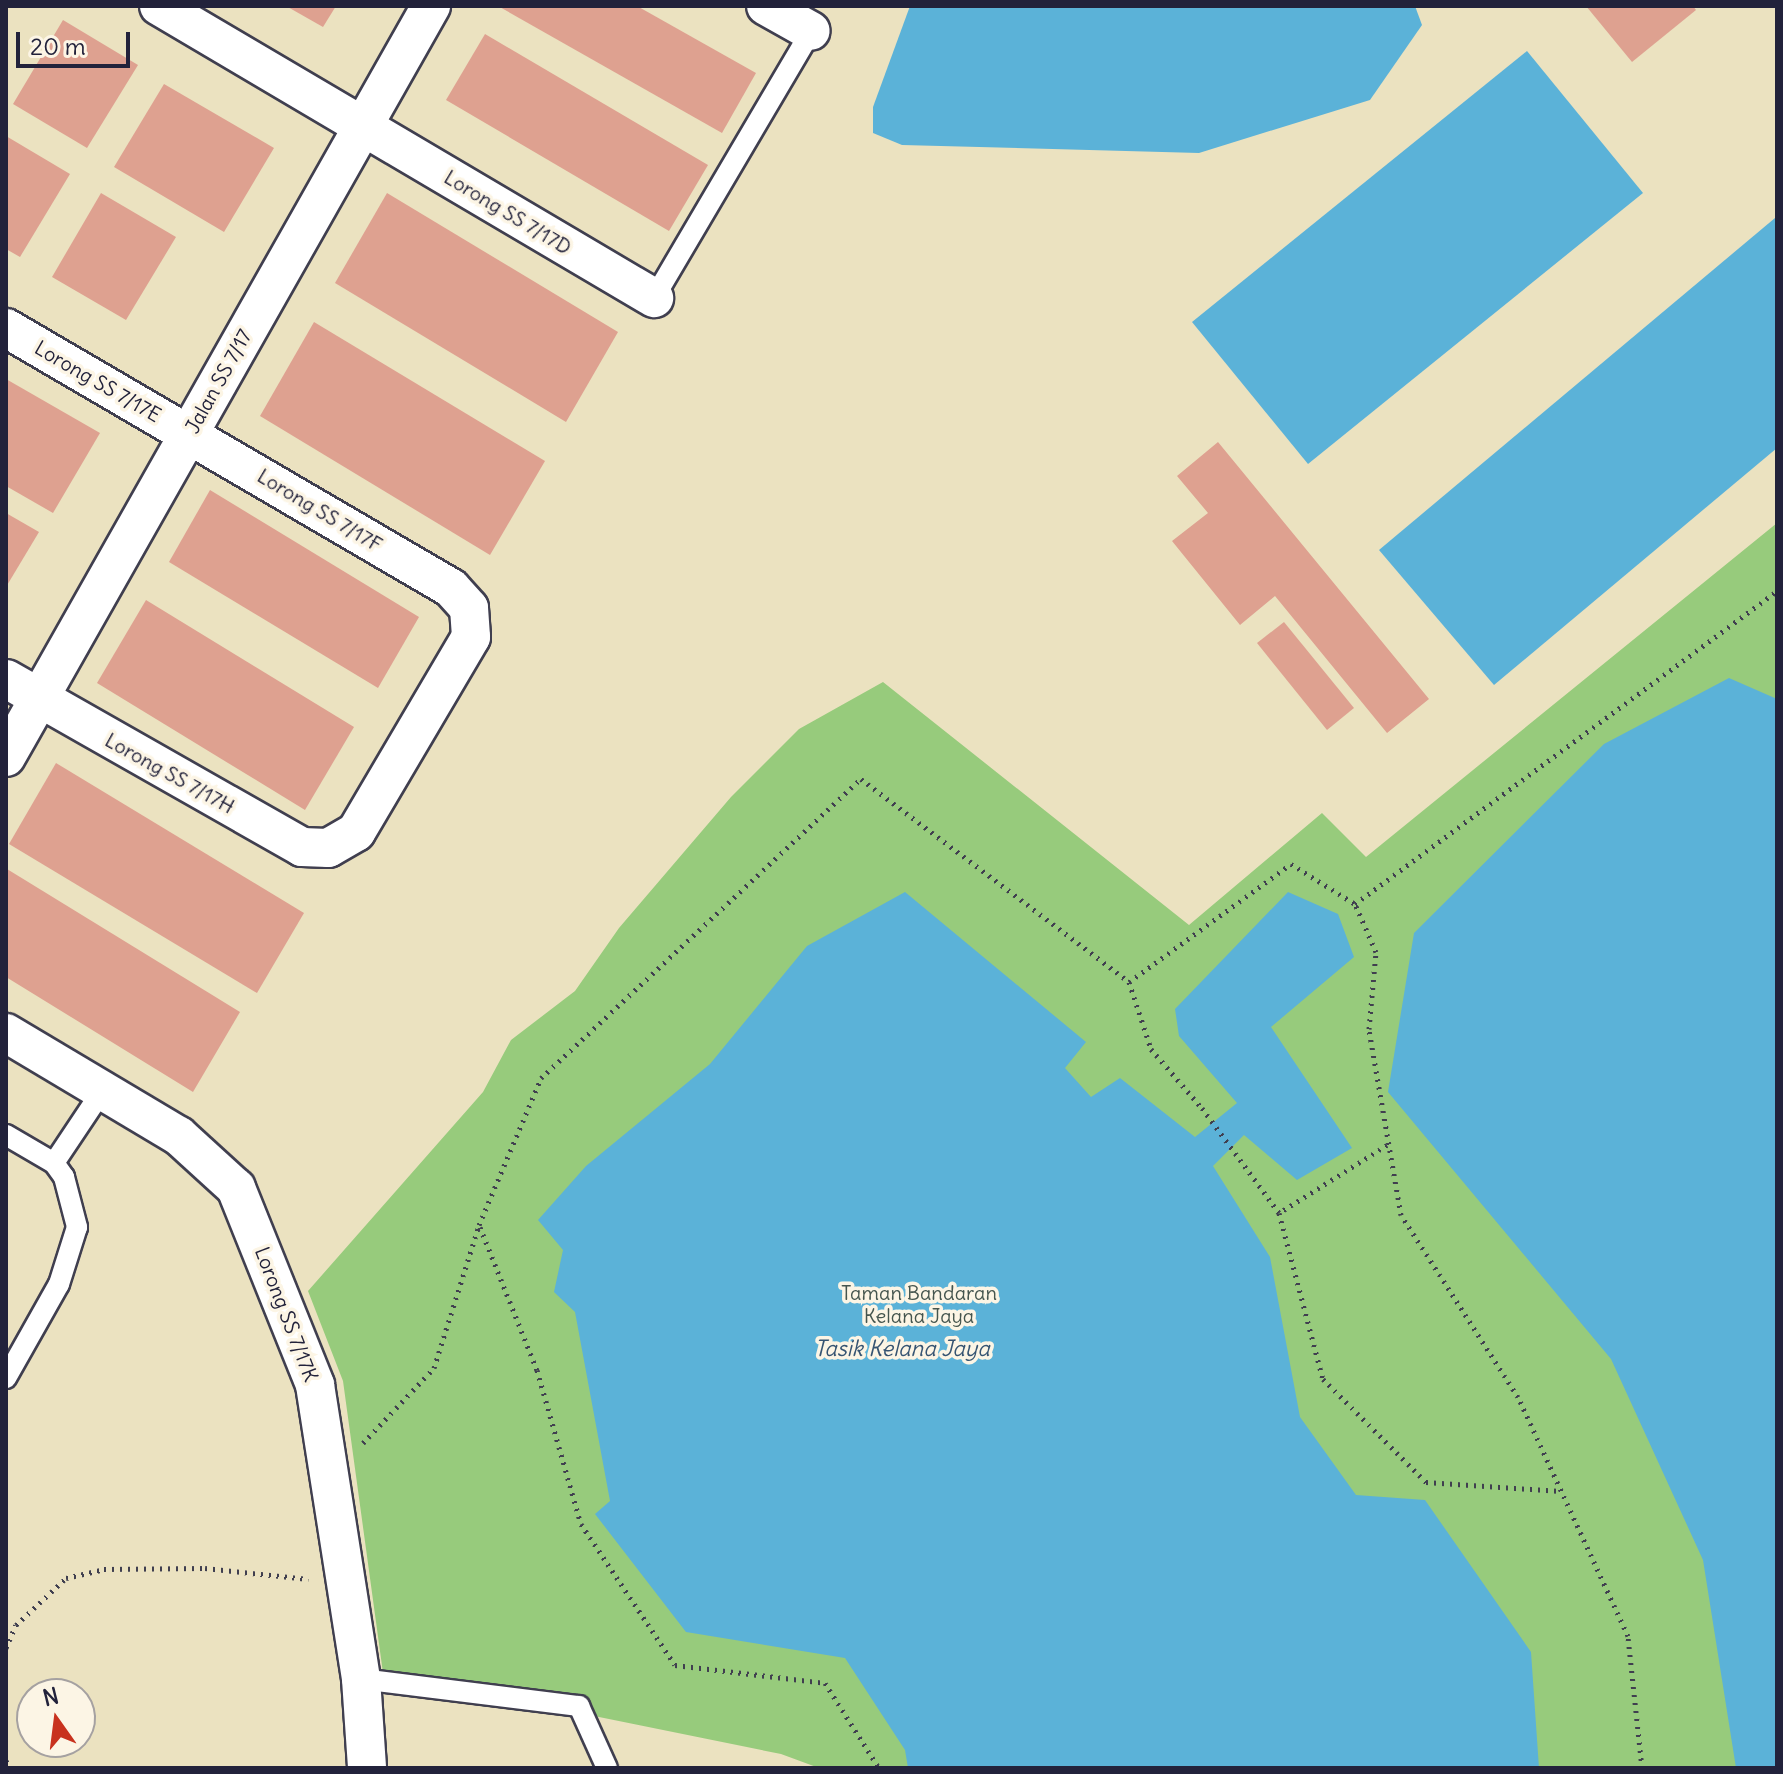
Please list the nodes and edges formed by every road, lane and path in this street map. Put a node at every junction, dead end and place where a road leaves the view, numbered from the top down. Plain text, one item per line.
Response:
1 (159, 6) edge
2 (431, 6) edge
3 (766, 6) edge
4 (811, 31) joint
5 (363, 126) junction
6 (654, 298) joint
7 (6, 328) edge
8 (189, 433) junction
9 (1777, 591) edge
10 (6, 679) edge
11 (39, 698) junction
12 (6, 757) edge
13 (302, 847) joint
14 (1355, 904) junction
15 (1129, 982) junction
16 (6, 1033) edge
17 (102, 1091) junction
18 (6, 1135) edge
19 (1387, 1145) junction
20 (54, 1163) junction
21 (1279, 1213) junction
22 (479, 1225) junction
23 (6, 1378) edge
24 (330, 1479) junction
25 (1561, 1491) junction
26 (345, 1583) junction
27 (6, 1648) edge
28 (361, 1679) junction
29 (6, 1761) edge
30 (12, 1768) edge
31 (367, 1768) edge
32 (607, 1768) edge
33 (879, 1768) edge
34 (1642, 1768) edge

1 - 5 street, Lorong SS 7/17D
2 - 5 street, Jalan SS 7/17
3 - 4 street
4 - 6 lane
5 - 6 street, Lorong SS 7/17D
5 - 8 street, Jalan SS 7/17
7 - 8 street, Lorong SS 7/17E
8 - 11 street, Jalan SS 7/17
8 - 13 street, Lorong SS 7/17F
9 - 14 path
10 - 11 street, Lorong SS 7/17H
11 - 12 street, Jalan SS 7/17
11 - 13 street, Lorong SS 7/17H
14 - 15 path
14 - 19 path
15 - 21 path
15 - 22 path
16 - 17 street, Lorong SS 7/17K
17 - 20 lane
17 - 24 street, Lorong SS 7/17K
18 - 20 lane
19 - 21 path
19 - 25 path
20 - 23 lane
21 - 25 path
22 - 24 path
22 - 33 path
24 - 26 street, Lorong SS 7/17K
25 - 34 path
26 - 27 path
26 - 28 street, Lorong SS 7/17K
28 - 31 street, Lorong SS 7/17K
28 - 32 lane
29 - 30 path

